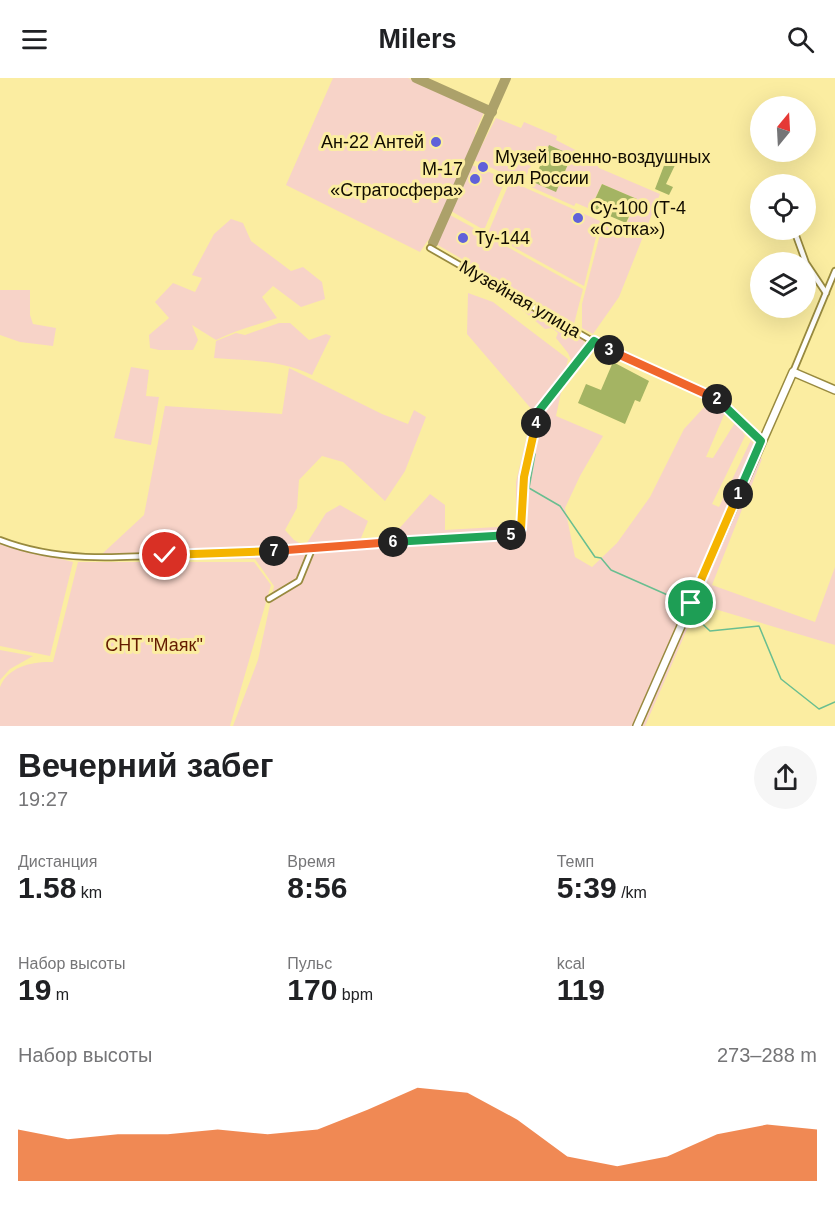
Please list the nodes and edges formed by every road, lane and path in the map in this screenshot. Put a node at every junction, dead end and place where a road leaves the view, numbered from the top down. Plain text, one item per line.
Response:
1 (798, 240) edge
2 (430, 248) dead end
3 (835, 272) edge
4 (826, 293) junction
5 (594, 341) junction
6 (792, 372) junction
7 (835, 390) edge
8 (761, 441) junction
9 (0, 540) edge
10 (312, 549) junction
11 (269, 599) dead end
12 (637, 726) edge

1 - 4 street
2 - 5 street, Музейная улица
3 - 4 street
4 - 6 street
5 - 8 street, Музейная улица
5 - 10 street
6 - 7 street
6 - 8 street
8 - 12 street
9 - 10 street
10 - 11 street

